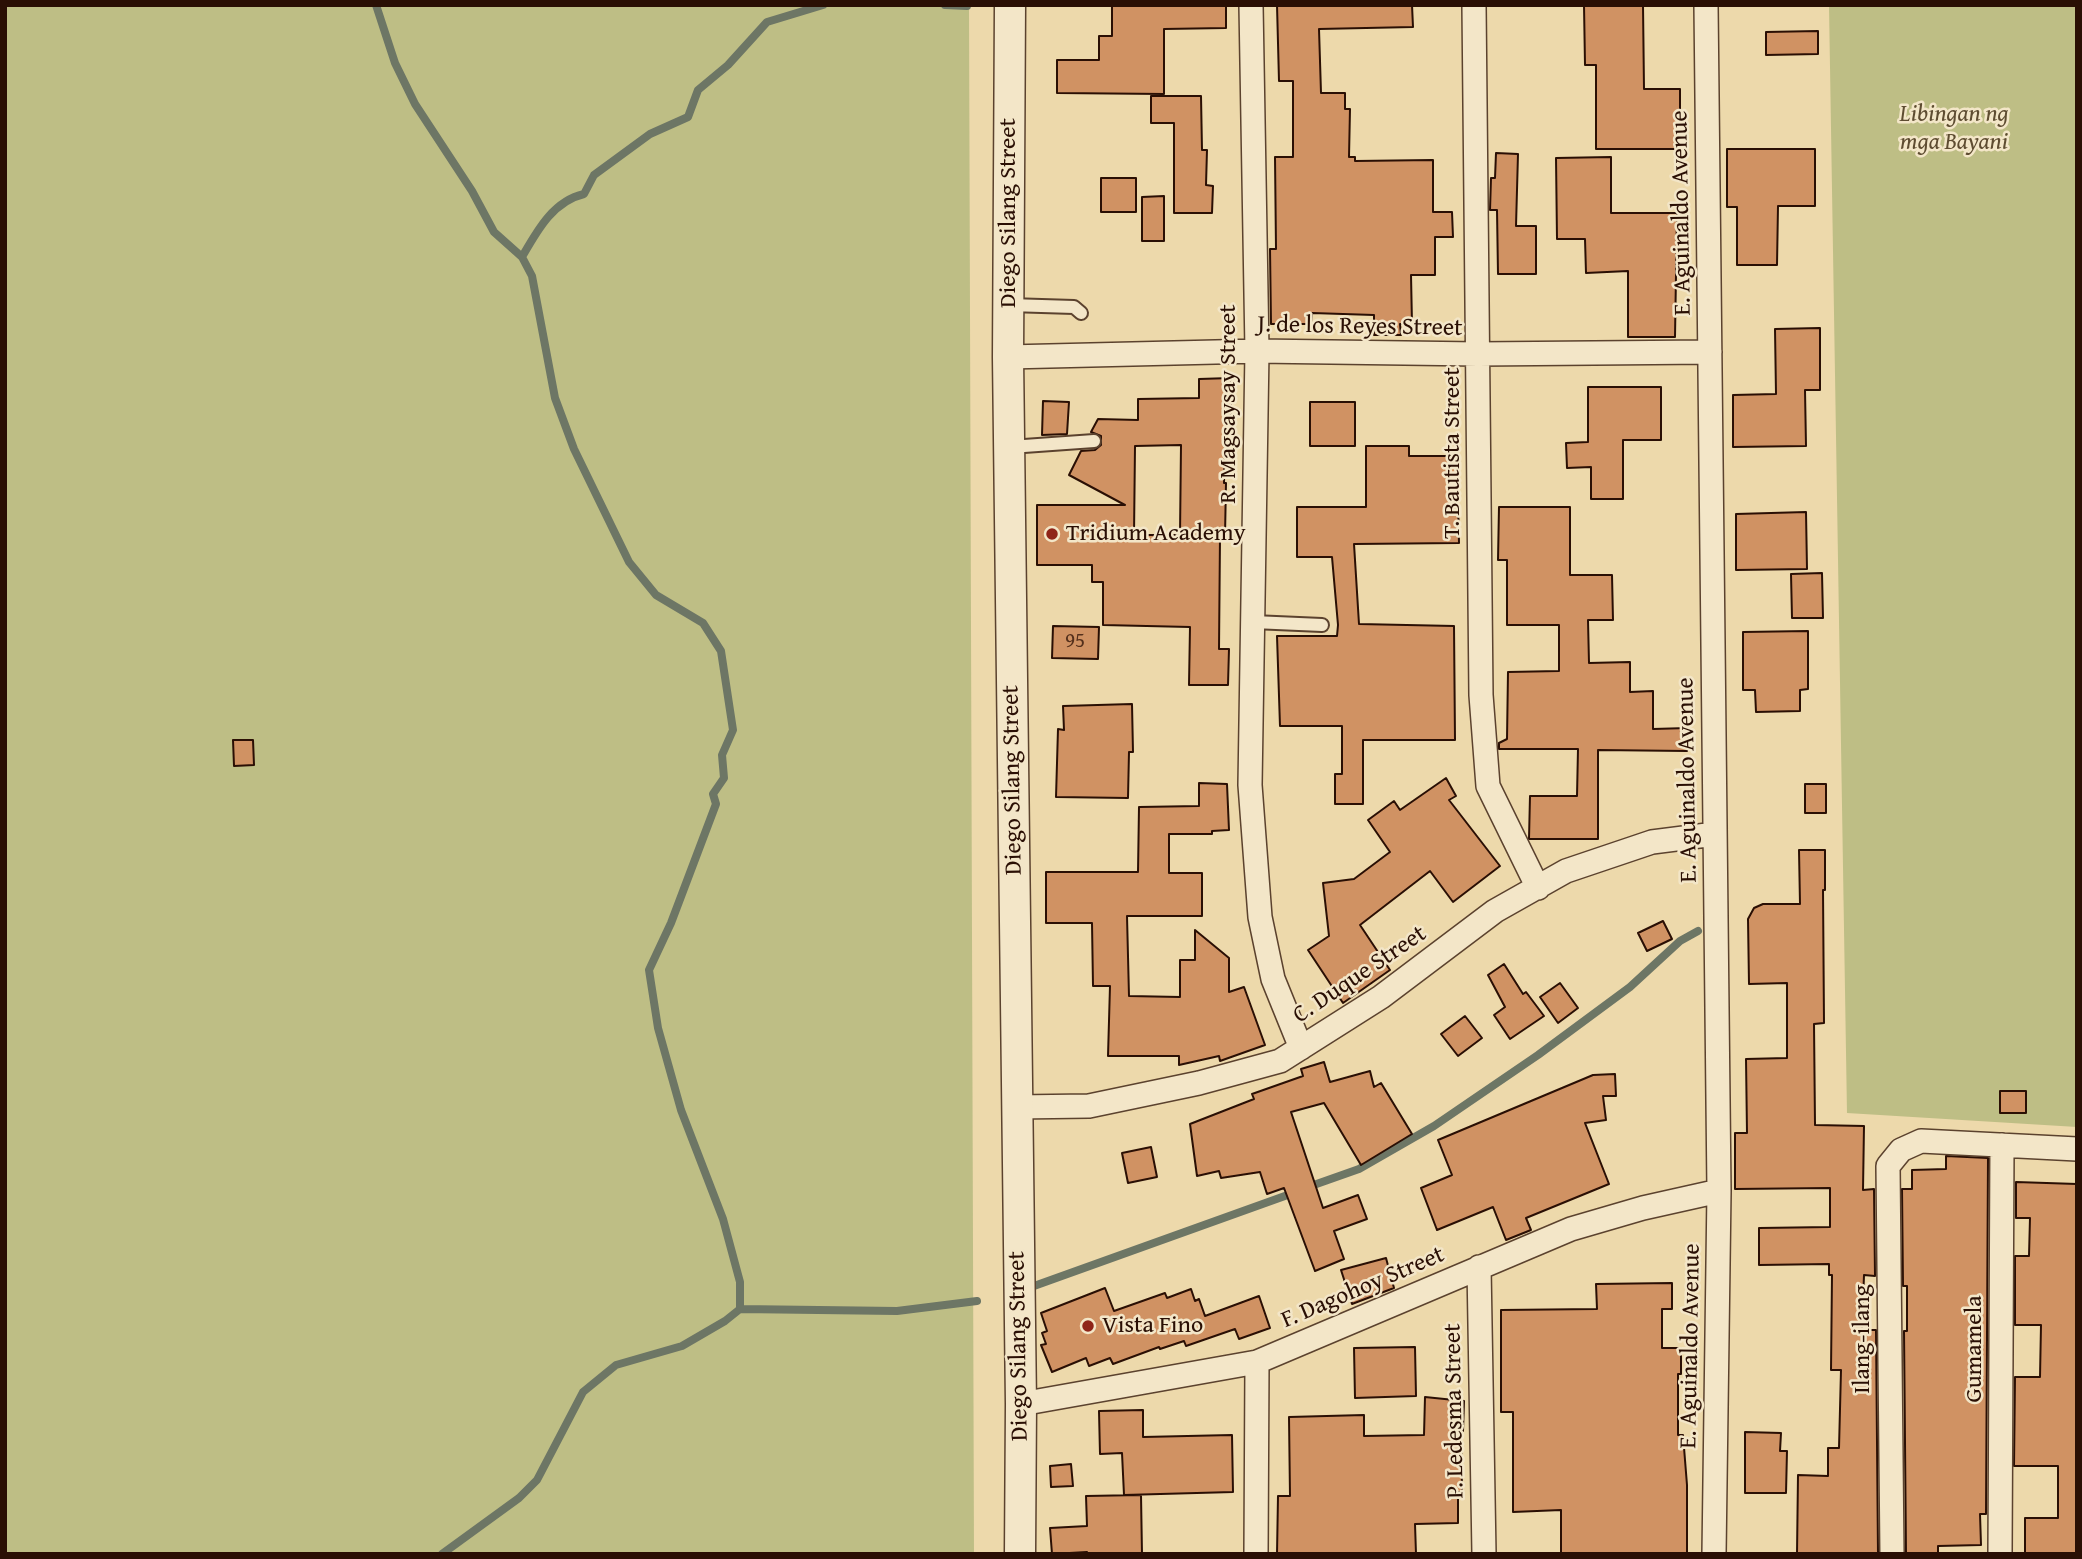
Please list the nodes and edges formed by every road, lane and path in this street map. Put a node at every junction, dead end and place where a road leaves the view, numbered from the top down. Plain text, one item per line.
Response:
1 (1010, 5) edge
2 (1251, 5) edge
3 (1474, 5) edge
4 (1706, 5) edge
5 (1009, 305) junction
6 (1081, 313) dead end
7 (1257, 351) junction
8 (1710, 352) junction
9 (1478, 354) junction
10 (1008, 357) junction
11 (1094, 441) dead end
12 (1009, 447) junction
13 (1253, 622) junction
14 (1322, 625) dead end
15 (1715, 834) junction
16 (1538, 888) junction
17 (1301, 1048) junction
18 (1016, 1107) junction
19 (2002, 1145) junction
20 (2077, 1149) edge
21 (1719, 1191) junction
22 (1479, 1267) junction
23 (1257, 1362) junction
24 (1021, 1404) junction
25 (1020, 1554) edge
26 (1256, 1554) edge
27 (1484, 1554) edge
28 (1714, 1554) edge
29 (1892, 1554) edge
30 (2000, 1554) edge

1 - 5 street, Diego Silang Street
2 - 7 street, R. Magsaysay Street
3 - 9 street, T. Bautista Street
4 - 8 street, E. Aguinaldo Avenue
5 - 6 lane
5 - 10 street, Diego Silang Street
7 - 9 street, J. de los Reyes Street
7 - 10 street, J. de los Reyes Street
7 - 13 street, R. Magsaysay Street
8 - 9 street, J. de los Reyes Street
8 - 15 street, E. Aguinaldo Avenue
9 - 16 street, T. Bautista Street
10 - 12 street, Diego Silang Street
11 - 12 lane
12 - 18 street, Diego Silang Street
13 - 14 lane
13 - 17 street, R. Magsaysay Street
15 - 16 street, C. Duque Street
15 - 21 street, E. Aguinaldo Avenue
16 - 17 street, C. Duque Street
17 - 18 street, C. Duque Street
18 - 24 street, Diego Silang Street
19 - 20 street
19 - 29 street, Ilang-ilang
19 - 30 street, Gumamela
21 - 22 street, F. Dagohoy Street
21 - 28 street, E. Aguinaldo Avenue
22 - 23 street, F. Dagohoy Street
22 - 27 street, P. Ledesma Street
23 - 24 street, F. Dagohoy Street
23 - 26 street
24 - 25 street, Diego Silang Street

